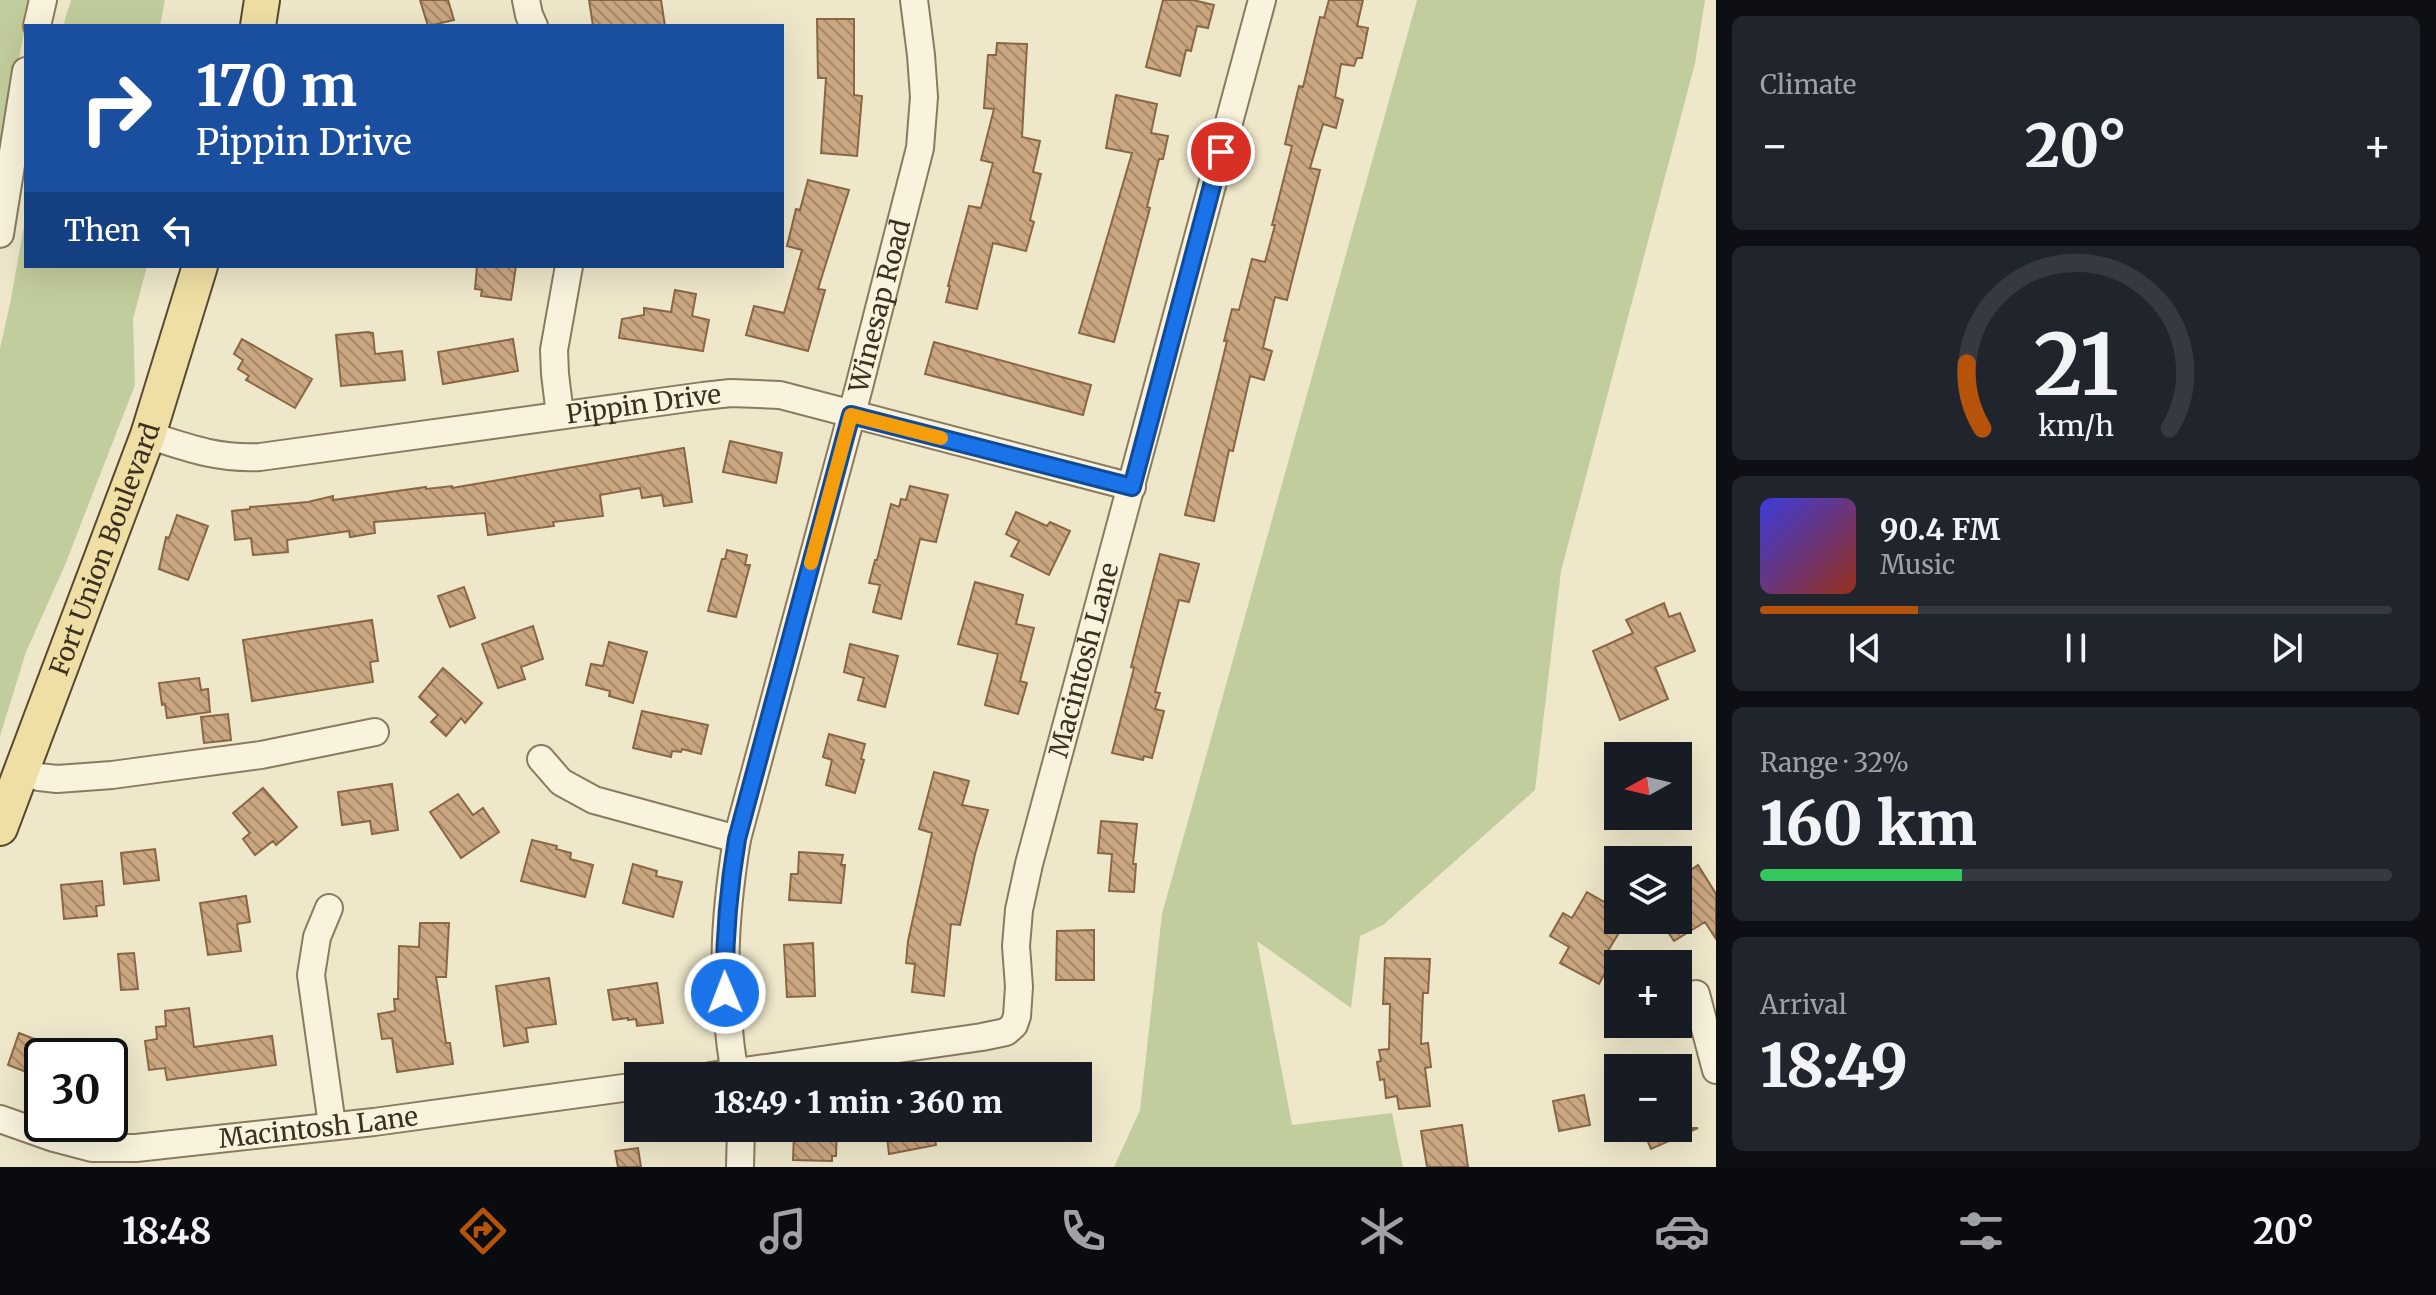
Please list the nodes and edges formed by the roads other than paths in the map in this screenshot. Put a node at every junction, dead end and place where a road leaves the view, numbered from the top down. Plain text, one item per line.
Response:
1 (43, 0) edge
2 (262, 0) edge
3 (526, 0) edge
4 (914, 0) edge
5 (1262, 0) edge
6 (37, 24) edge
7 (258, 24) edge
8 (533, 24) edge
9 (24, 84) edge
10 (0, 234) edge
11 (199, 268) edge
12 (569, 268) edge
13 (560, 415) junction
14 (851, 415) junction
15 (148, 435) junction
16 (1132, 487) junction
17 (375, 732) dead end
18 (541, 759) dead end
19 (22, 771) junction
20 (0, 828) edge
21 (737, 839) junction
22 (329, 908) dead end
23 (1696, 994) dead end
24 (727, 1062) edge
25 (814, 1062) edge
26 (1716, 1070) edge
27 (624, 1088) edge
28 (0, 1119) edge
29 (332, 1125) junction
30 (741, 1142) edge
31 (740, 1167) edge

1 - 6 street
2 - 7 main road
3 - 8 street
4 - 14 street, Winesap Road
5 - 16 street, Macintosh Lane
9 - 10 street
11 - 15 main road, Fort Union Boulevard
12 - 13 street
13 - 14 street, Pippin Drive
13 - 15 street, Pippin Drive
14 - 16 street, Pippin Drive
14 - 21 street, Winesap Road
15 - 19 main road, Fort Union Boulevard
16 - 25 street, Macintosh Lane
17 - 19 street
18 - 21 street
19 - 20 main road, Fort Union Boulevard
21 - 24 street, Winesap Road
22 - 29 street
23 - 26 street
27 - 29 street, Macintosh Lane
28 - 29 street, Macintosh Lane
30 - 31 street

